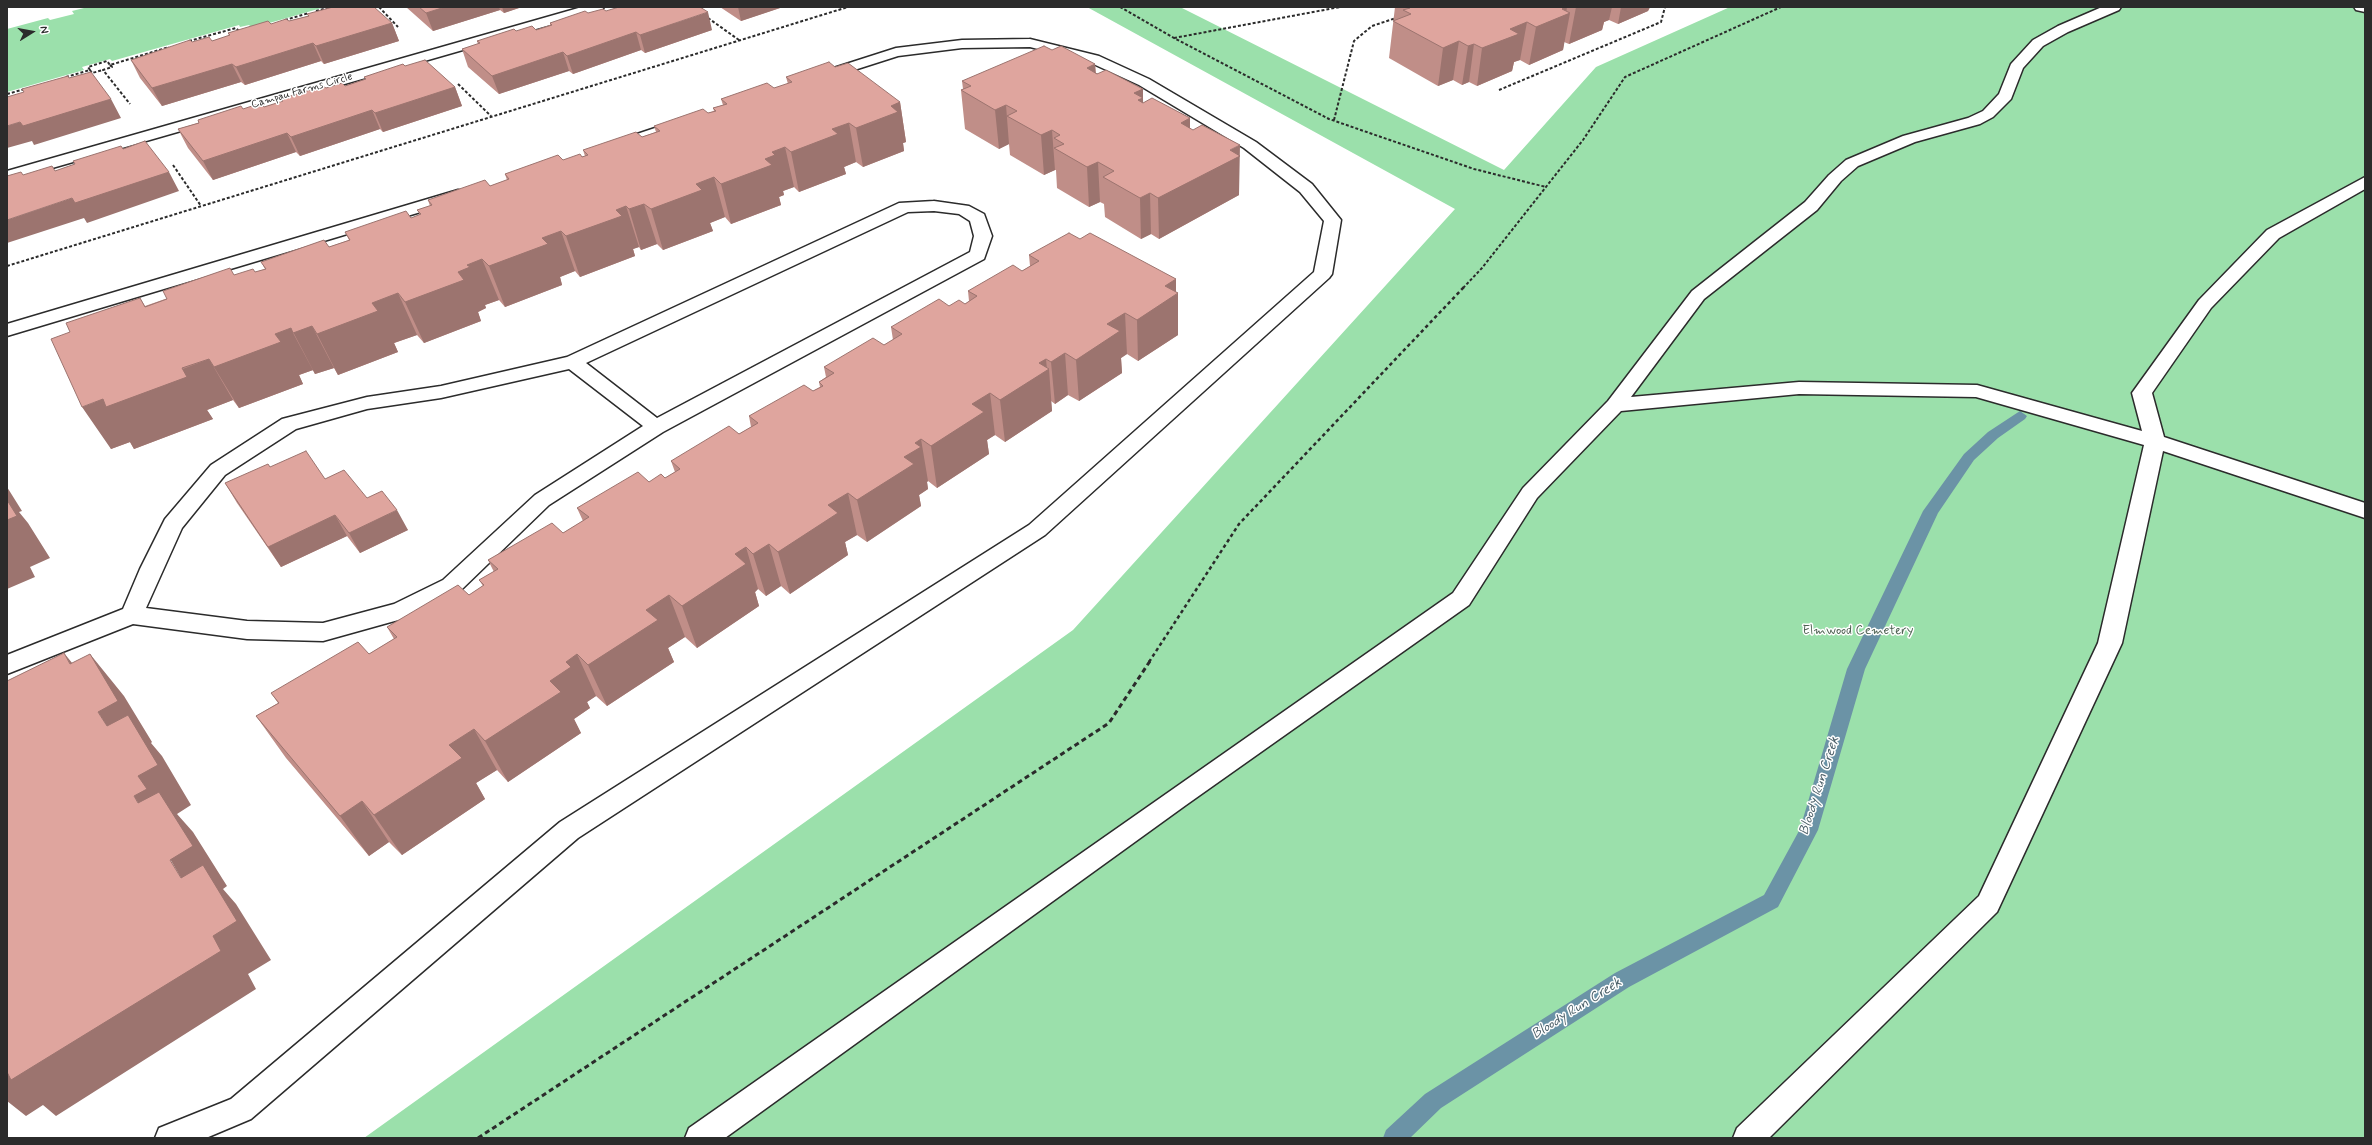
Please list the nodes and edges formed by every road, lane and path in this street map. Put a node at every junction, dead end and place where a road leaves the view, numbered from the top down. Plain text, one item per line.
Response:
1 (331, 7) edge
2 (597, 7) edge
3 (848, 7) edge
4 (1120, 7) edge
5 (1340, 7) edge
6 (1665, 7) edge
7 (1781, 7) edge
8 (2114, 7) edge
9 (2361, 7) edge
10 (2365, 8) edge
11 (704, 15) edge
12 (1402, 15) dead end
13 (279, 22) edge
14 (241, 33) edge
15 (1174, 38) junction
16 (738, 40) junction
17 (184, 43) edge
18 (177, 45) edge
19 (110, 65) junction
20 (90, 70) junction
21 (103, 70) junction
22 (60, 79) edge
23 (453, 80) dead end
24 (806, 82) edge
25 (30, 88) edge
26 (1500, 90) edge
27 (7, 94) edge
28 (132, 106) dead end
29 (491, 116) junction
30 (700, 117) edge
31 (1334, 120) junction
32 (595, 153) edge
33 (172, 163) dead end
34 (7, 176) edge
35 (2365, 182) edge
36 (1546, 187) junction
37 (474, 191) edge
38 (201, 206) junction
39 (7, 266) edge
40 (7, 330) edge
41 (573, 362) junction
42 (1615, 405) junction
43 (656, 427) junction
44 (2155, 441) junction
45 (2365, 510) edge
46 (132, 615) junction
47 (7, 665) edge
48 (170, 1138) edge
49 (478, 1138) edge
50 (700, 1138) edge
51 (1748, 1138) edge

1 - 13 path
2 - 34 lane, Campau Farms Circle
3 - 16 path
4 - 15 path
5 - 15 path
6 - 26 path
7 - 36 path
8 - 42 lane
9 - 10 lane
11 - 16 path
12 - 31 path
14 - 17 path
15 - 31 path
16 - 29 path
18 - 19 path
19 - 20 path
19 - 21 path
20 - 21 path
20 - 22 path
21 - 28 path
23 - 29 path
24 - 48 lane
25 - 27 path
29 - 38 path
30 - 32 lane
31 - 36 path
33 - 38 path
35 - 44 lane
36 - 49 path
37 - 40 lane
38 - 39 path
41 - 43 lane
41 - 43 lane
41 - 46 lane
42 - 44 lane
42 - 50 lane
43 - 46 lane
44 - 45 lane
44 - 51 lane
46 - 47 lane

